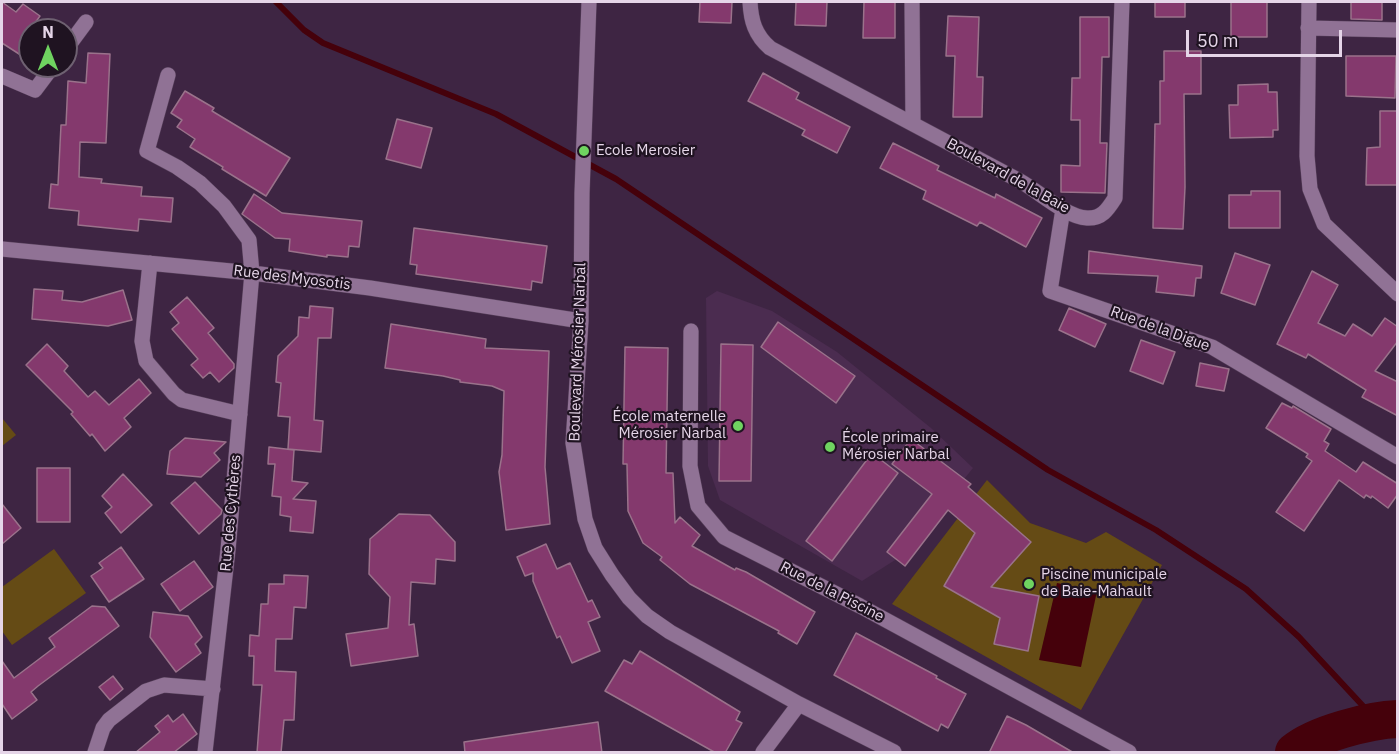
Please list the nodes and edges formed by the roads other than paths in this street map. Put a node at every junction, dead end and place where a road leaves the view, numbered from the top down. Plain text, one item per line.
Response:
1 (589, 2) edge
2 (750, 2) edge
3 (912, 2) edge
4 (1122, 2) edge
5 (1309, 2) edge
6 (87, 22) dead end
7 (1308, 28) junction
8 (1398, 30) edge
9 (78, 34) edge
10 (168, 75) dead end
11 (2, 76) edge
12 (44, 78) edge
13 (913, 123) junction
14 (1063, 209) junction
15 (2, 249) edge
16 (150, 263) junction
17 (252, 273) junction
18 (1398, 294) edge
19 (581, 321) junction
20 (691, 331) dead end
21 (240, 414) junction
22 (1398, 457) edge
23 (213, 688) junction
24 (799, 704) junction
25 (94, 753) edge
26 (205, 753) edge
27 (763, 753) edge
28 (894, 753) edge
29 (1129, 753) edge

1 - 19 street, Boulevard Mérosier Narbal
2 - 13 street, Boulevard de la Baie
3 - 13 street
4 - 14 street, Boulevard de la Baie
5 - 7 street
6 - 9 street
7 - 8 street
7 - 18 street
10 - 17 street, Rue des Cythères
11 - 12 street
13 - 14 street, Boulevard de la Baie
14 - 22 street, Rue de la Digue
15 - 16 street, Rue des Myosotis
16 - 17 street, Rue des Myosotis
16 - 21 street
17 - 19 street, Rue des Myosotis
17 - 21 street, Rue des Cythères
19 - 24 street, Boulevard Mérosier Narbal
20 - 29 street, Rue de la Piscine
21 - 23 street, Rue des Cythères
23 - 25 street
23 - 26 street, Rue des Cythères
24 - 27 street
24 - 28 street, Boulevard Mérosier Narbal

